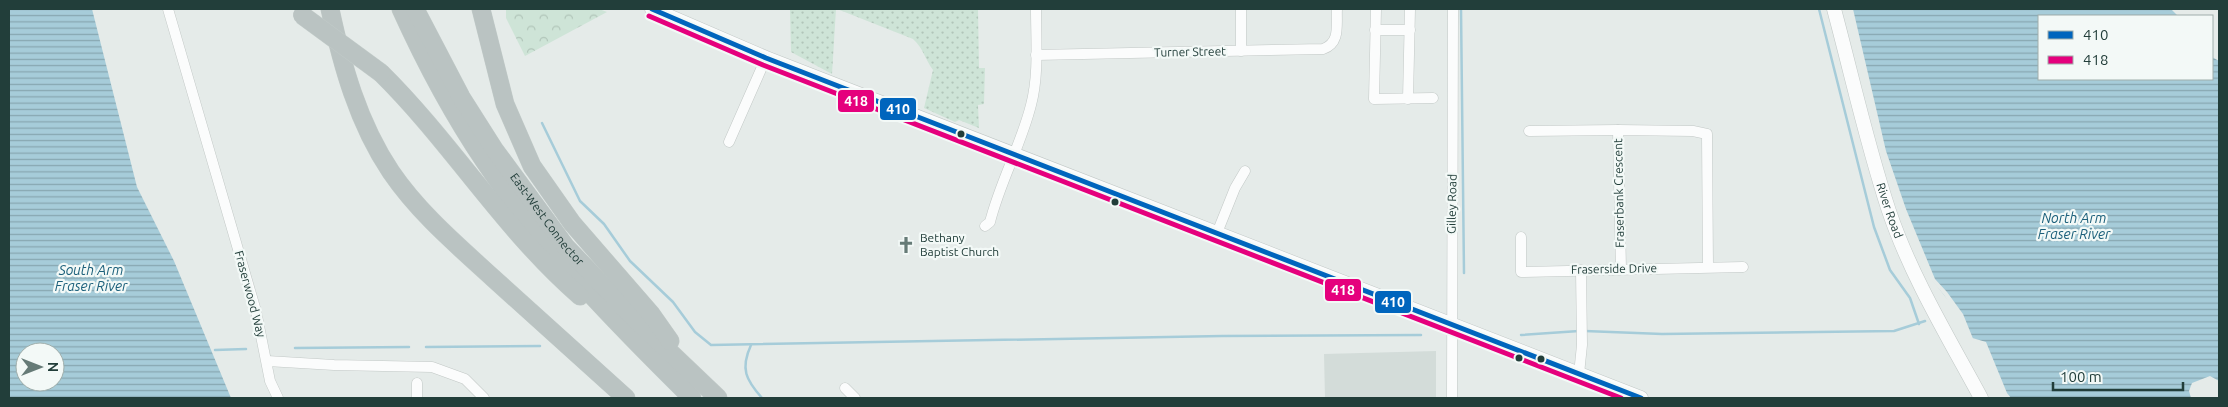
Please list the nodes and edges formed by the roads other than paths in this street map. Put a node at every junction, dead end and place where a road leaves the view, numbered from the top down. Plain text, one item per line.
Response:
1 (168, 9) edge
2 (330, 9) edge
3 (338, 9) edge
4 (401, 9) edge
5 (415, 9) edge
6 (652, 9) edge
7 (1036, 9) edge
8 (1241, 9) edge
9 (1336, 9) edge
10 (1376, 9) edge
11 (1410, 9) edge
12 (1454, 9) edge
13 (1834, 9) edge
14 (297, 11) edge
15 (484, 13) edge
16 (674, 13) edge
17 (1375, 30) junction
18 (1410, 30) junction
19 (1241, 51) junction
20 (1036, 55) junction
21 (766, 58) junction
22 (355, 98) junction
23 (1433, 98) dead end
24 (1408, 99) junction
25 (1618, 130) junction
26 (1529, 131) dead end
27 (729, 142) dead end
28 (1014, 154) junction
29 (1245, 171) dead end
30 (985, 226) dead end
31 (1217, 233) junction
32 (1521, 237) dead end
33 (1743, 267) dead end
34 (1708, 268) junction
35 (1621, 269) junction
36 (1581, 270) junction
37 (1452, 324) junction
38 (639, 346) junction
39 (267, 361) junction
40 (690, 371) junction
41 (1579, 374) junction
42 (417, 383) dead end
43 (845, 388) dead end
44 (278, 398) edge
45 (417, 398) edge
46 (484, 398) edge
47 (626, 398) edge
48 (692, 398) edge
49 (718, 398) edge
50 (855, 398) edge
51 (1452, 398) edge
52 (1641, 398) edge
53 (1981, 398) edge

1 - 39 street, Fraserwood Way
2 - 22 highway
3 - 22 highway
4 - 38 highway, East-West Connector
5 - 40 highway, East-West Connector
6 - 16 main road
7 - 20 street
8 - 19 street
9 - 19 street, Turner Street
10 - 17 street
11 - 18 street
12 - 37 street, Gilley Road
13 - 53 main road, River Road
14 - 38 highway, bridge
15 - 40 highway
16 - 21 main road
17 - 18 street
17 - 24 street
18 - 24 street
19 - 20 street, Turner Street
20 - 28 street
21 - 27 street
21 - 28 main road
22 - 47 highway
23 - 24 street
25 - 26 street
25 - 34 street, Fraserbank Crescent
25 - 35 street, Fraserbank Crescent
28 - 30 street
28 - 31 main road
29 - 31 street
31 - 37 main road
32 - 36 street, Fraserside Drive
33 - 34 street, Fraserside Drive
34 - 35 street, Fraserside Drive
35 - 36 street, Fraserside Drive
36 - 41 street
37 - 41 main road
37 - 51 street, Gilley Road
38 - 48 highway, East-West Connector
39 - 44 street, Fraserwood Way
39 - 46 street
40 - 49 highway, East-West Connector
41 - 52 main road
42 - 45 street
43 - 50 street

